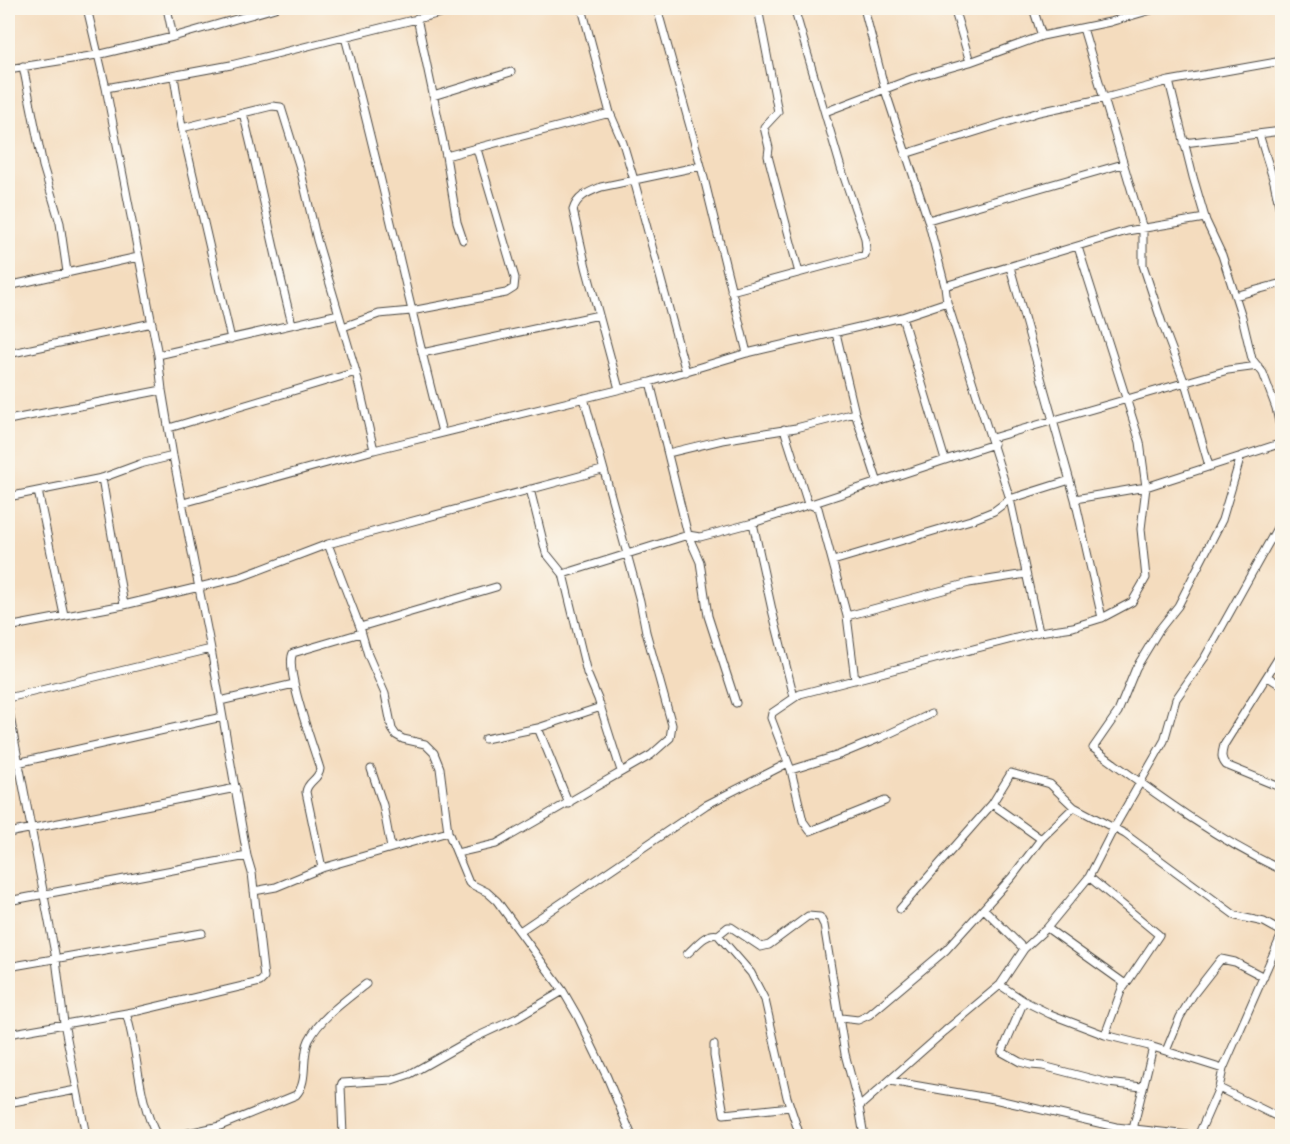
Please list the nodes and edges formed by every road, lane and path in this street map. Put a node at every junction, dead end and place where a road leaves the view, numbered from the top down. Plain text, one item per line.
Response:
1 (87, 8) edge
2 (166, 8) edge
3 (275, 8) edge
4 (461, 8) edge
5 (582, 8) edge
6 (657, 8) edge
7 (758, 8) edge
8 (794, 8) edge
9 (864, 8) edge
10 (954, 8) edge
11 (1033, 8) edge
12 (1158, 8) edge
13 (417, 18) junction
14 (1083, 28) junction
15 (1042, 36) junction
16 (172, 37) junction
17 (345, 37) junction
18 (97, 56) junction
19 (1282, 61) edge
20 (970, 62) junction
21 (23, 66) junction
22 (8, 69) edge
23 (510, 72) dead end
24 (174, 76) junction
25 (1169, 81) junction
26 (106, 88) junction
27 (885, 90) junction
28 (433, 96) junction
29 (1105, 98) junction
30 (825, 112) junction
31 (243, 113) junction
32 (610, 113) junction
33 (182, 128) junction
34 (1282, 131) edge
35 (1259, 134) junction
36 (1184, 143) junction
37 (477, 149) junction
38 (905, 154) junction
39 (446, 156) junction
40 (1123, 164) junction
41 (701, 166) junction
42 (634, 180) junction
43 (1205, 218) junction
44 (928, 220) junction
45 (1143, 229) junction
46 (1282, 236) edge
47 (463, 240) dead end
48 (1078, 247) junction
49 (138, 257) junction
50 (1010, 267) junction
51 (68, 272) junction
52 (799, 273) junction
53 (1282, 283) edge
54 (8, 286) edge
55 (945, 286) junction
56 (731, 291) junction
57 (1235, 296) junction
58 (946, 302) junction
59 (411, 311) junction
60 (339, 314) junction
61 (599, 315) junction
62 (902, 317) junction
63 (152, 323) junction
64 (292, 324) junction
65 (343, 327) junction
66 (836, 333) junction
67 (231, 339) junction
68 (422, 353) junction
69 (747, 353) junction
70 (8, 354) edge
71 (158, 355) junction
72 (1257, 366) junction
73 (356, 372) junction
74 (686, 372) junction
75 (650, 382) junction
76 (1185, 382) junction
77 (619, 389) junction
78 (162, 390) junction
79 (584, 398) junction
80 (1126, 399) junction
81 (855, 413) junction
82 (8, 420) edge
83 (1052, 422) junction
84 (169, 428) junction
85 (784, 429) junction
86 (442, 432) junction
87 (1282, 436) edge
88 (993, 441) junction
89 (1282, 443) edge
90 (374, 450) junction
91 (668, 453) junction
92 (173, 456) junction
93 (1241, 456) junction
94 (945, 460) junction
95 (1209, 466) junction
96 (602, 470) junction
97 (102, 478) junction
98 (1070, 480) junction
99 (878, 483) junction
100 (1146, 487) junction
101 (530, 489) junction
102 (38, 491) junction
103 (8, 498) edge
104 (1010, 499) junction
105 (1075, 499) junction
106 (183, 503) junction
107 (808, 504) junction
108 (1282, 519) edge
109 (753, 523) junction
110 (688, 535) junction
111 (328, 544) junction
112 (627, 554) junction
113 (833, 561) junction
114 (562, 574) junction
115 (1026, 574) junction
116 (199, 587) junction
117 (496, 587) dead end
118 (124, 605) junction
119 (64, 615) junction
120 (847, 616) junction
121 (1102, 618) junction
122 (8, 627) edge
123 (360, 630) junction
124 (1039, 632) junction
125 (211, 649) junction
126 (1282, 652) edge
127 (1268, 677) junction
128 (855, 680) junction
129 (294, 684) junction
130 (1282, 686) edge
131 (794, 697) junction
132 (8, 698) edge
133 (220, 701) junction
134 (736, 703) dead end
135 (8, 706) edge
136 (601, 707) junction
137 (931, 714) dead end
138 (222, 717) junction
139 (538, 728) junction
140 (485, 739) dead end
141 (19, 762) junction
142 (8, 765) edge
143 (789, 767) junction
144 (371, 769) dead end
145 (621, 771) junction
146 (1140, 783) junction
147 (236, 788) junction
148 (1282, 788) edge
149 (885, 801) dead end
150 (569, 804) junction
151 (992, 804) junction
152 (1074, 807) junction
153 (1114, 828) junction
154 (31, 829) junction
155 (448, 832) junction
156 (8, 833) edge
157 (1041, 838) junction
158 (391, 848) junction
159 (457, 853) junction
160 (247, 856) junction
161 (322, 868) junction
162 (1282, 870) edge
163 (1089, 877) junction
164 (254, 891) junction
165 (43, 894) junction
166 (8, 901) edge
167 (900, 909) dead end
168 (984, 909) junction
169 (1047, 928) junction
170 (520, 931) junction
171 (202, 933) dead end
172 (1282, 933) edge
173 (718, 935) junction
174 (1024, 949) junction
175 (687, 954) dead end
176 (56, 959) junction
177 (8, 967) edge
178 (1264, 977) junction
179 (366, 984) dead end
180 (1000, 985) junction
181 (1124, 987) junction
182 (563, 992) junction
183 (1024, 1001) junction
184 (126, 1013) junction
185 (841, 1018) junction
186 (64, 1023) junction
187 (8, 1034) edge
188 (1104, 1035) junction
189 (714, 1045) dead end
190 (1153, 1047) junction
191 (1166, 1051) junction
192 (1223, 1069) junction
193 (890, 1080) junction
194 (1142, 1087) junction
195 (1219, 1088) junction
196 (76, 1090) junction
197 (8, 1103) edge
198 (790, 1107) junction
199 (859, 1107) junction
200 (1282, 1119) edge
201 (1133, 1129) junction
202 (86, 1137) edge
203 (157, 1137) edge
204 (175, 1137) edge
205 (343, 1137) edge
206 (632, 1137) edge
207 (800, 1137) edge
208 (864, 1137) edge
209 (1198, 1137) edge

1 - 18 street
2 - 16 street
3 - 16 street
4 - 13 street
5 - 32 street
6 - 41 street
7 - 52 street
8 - 30 street
9 - 27 street
10 - 20 street
11 - 15 street
12 - 14 street
13 - 17 street
13 - 28 street
14 - 15 street
14 - 29 street
15 - 20 street
16 - 18 street
17 - 24 street
17 - 59 street
18 - 21 street
18 - 26 street
19 - 25 street
20 - 27 street
21 - 22 street
21 - 51 street
23 - 28 street
24 - 26 street
24 - 33 street
25 - 29 street
25 - 36 street
26 - 49 street
27 - 30 street
27 - 38 street
28 - 39 street
29 - 38 street
29 - 40 street
30 - 52 street
31 - 33 street
31 - 60 street
31 - 64 street
32 - 37 street
32 - 42 street
33 - 67 street
34 - 35 street
35 - 36 street
35 - 46 street
36 - 43 street
37 - 39 street
37 - 59 street
38 - 44 street
39 - 47 street
40 - 44 street
40 - 45 street
41 - 42 street
41 - 56 street
42 - 61 street
42 - 74 street
43 - 45 street
43 - 57 street
44 - 55 street
45 - 48 street
45 - 76 street
48 - 50 street
48 - 80 street
49 - 51 street
49 - 63 street
50 - 55 street
50 - 83 street
51 - 54 street
52 - 56 street
53 - 57 street
55 - 58 street
56 - 69 street
57 - 72 street
58 - 62 street
58 - 88 street
59 - 65 street
59 - 68 street
60 - 64 street
60 - 65 street
61 - 68 street
61 - 77 street
62 - 66 street
62 - 94 street
63 - 70 street
63 - 71 street
64 - 67 street
65 - 73 street
66 - 69 street
66 - 81 street
67 - 71 street
68 - 86 street
69 - 74 street
71 - 78 street
72 - 76 street
72 - 87 street
73 - 84 street
73 - 90 street
74 - 75 street
75 - 77 street
75 - 91 street
76 - 80 street
76 - 95 street
77 - 79 street
78 - 82 street
78 - 84 street
79 - 86 street
79 - 96 street
80 - 83 street
80 - 100 street
81 - 85 street
81 - 99 street
83 - 88 street
83 - 98 street
84 - 92 street
85 - 91 street
85 - 107 street
86 - 90 street
88 - 94 street
88 - 104 street
89 - 93 street
90 - 106 street
91 - 110 street
92 - 97 street
92 - 106 street
93 - 95 street
93 - 146 street
94 - 99 street
95 - 100 street
96 - 101 street
96 - 112 street
97 - 102 street
97 - 118 street
98 - 104 street
98 - 105 street
99 - 107 street
100 - 105 street
100 - 121 street
101 - 111 street
101 - 114 street
102 - 103 street
102 - 119 street
104 - 113 street
104 - 115 street
105 - 121 street
106 - 116 street
107 - 109 street
107 - 113 street
108 - 146 street
109 - 110 street
109 - 131 street
110 - 112 street
110 - 134 street
111 - 116 street
111 - 123 street
112 - 114 street
112 - 145 street
113 - 120 street
114 - 136 street
115 - 120 street
115 - 124 street
116 - 118 street
116 - 125 street
117 - 123 street
118 - 119 street
119 - 122 street
120 - 128 street
121 - 124 street
123 - 129 street
123 - 155 street
124 - 128 street
125 - 132 street
125 - 133 street
126 - 127 street
127 - 130 street
127 - 148 street
128 - 131 street
129 - 133 street
129 - 161 street
131 - 143 street
133 - 138 street
135 - 141 street
136 - 139 street
136 - 145 street
137 - 143 street
138 - 141 street
138 - 147 street
139 - 140 street
139 - 150 street
141 - 142 street
141 - 154 street
143 - 149 street
143 - 170 street
144 - 158 street
145 - 150 street
146 - 153 street
146 - 162 street
147 - 154 street
147 - 160 street
150 - 159 street
151 - 152 street
151 - 157 street
151 - 167 street
152 - 153 street
152 - 157 street
153 - 163 street
153 - 172 street
154 - 156 street
154 - 165 street
155 - 158 street
155 - 159 street
157 - 168 street
158 - 161 street
159 - 170 street
160 - 164 street
160 - 165 street
161 - 164 street
163 - 169 street
163 - 181 street
164 - 184 street
165 - 166 street
165 - 176 street
168 - 174 street
168 - 185 street
169 - 174 street
169 - 181 street
170 - 182 street
171 - 176 street
172 - 178 street
173 - 175 street
173 - 185 street
173 - 198 street
174 - 180 street
176 - 177 street
176 - 186 street
178 - 191 street
178 - 192 street
179 - 204 street
180 - 183 street
180 - 193 street
181 - 188 street
182 - 205 street
182 - 206 street
183 - 188 street
183 - 194 street
184 - 186 street
184 - 203 street
185 - 199 street
186 - 187 street
186 - 196 street
188 - 190 street
189 - 198 street
190 - 191 street
190 - 194 street
191 - 192 street
192 - 195 street
193 - 199 street
193 - 201 street
194 - 201 street
195 - 200 street
195 - 209 street
196 - 197 street
196 - 202 street
198 - 207 street
199 - 208 street
201 - 209 street

